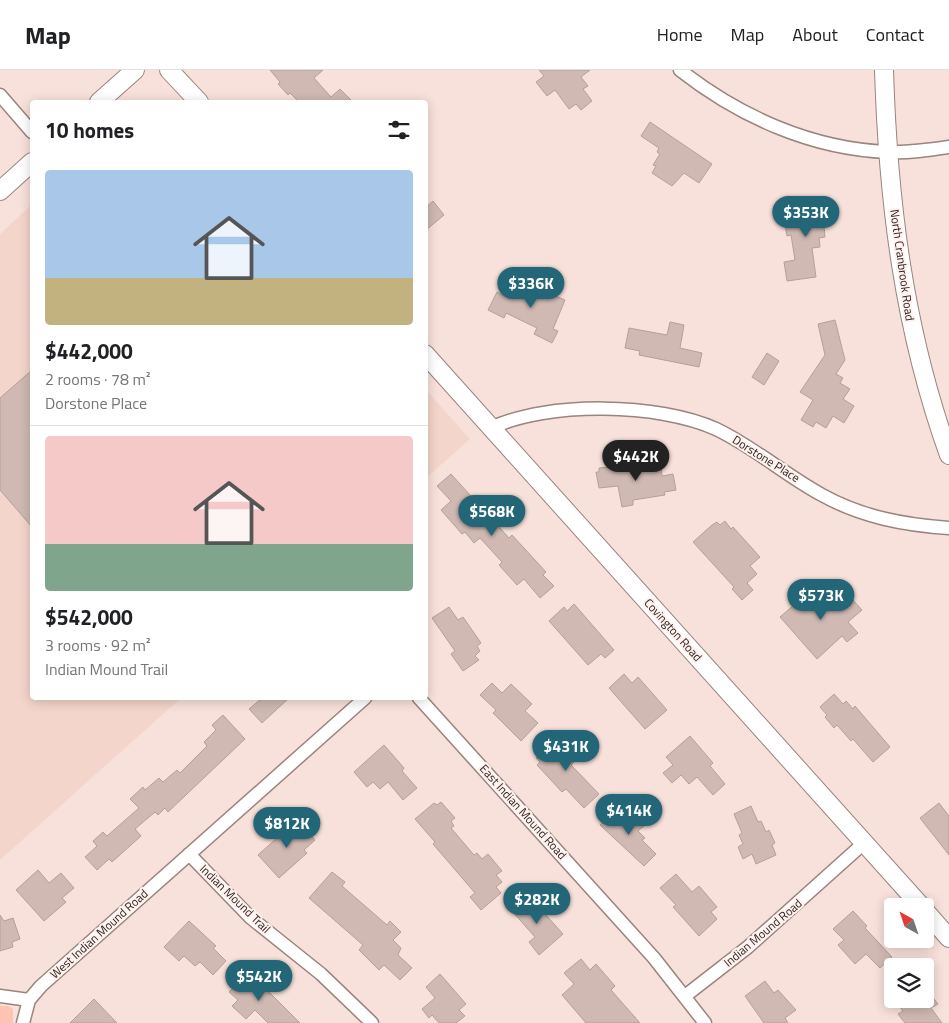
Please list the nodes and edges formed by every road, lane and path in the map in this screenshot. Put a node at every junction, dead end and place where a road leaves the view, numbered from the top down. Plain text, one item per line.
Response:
1 (135, 70) edge
2 (169, 70) edge
3 (680, 70) edge
4 (884, 70) edge
5 (0, 96) edge
6 (100, 100) edge
7 (197, 100) edge
8 (30, 130) edge
9 (949, 148) edge
10 (889, 152) junction
11 (30, 164) edge
12 (0, 191) edge
13 (428, 357) edge
14 (491, 428) junction
15 (949, 454) edge
16 (949, 528) edge
17 (363, 700) edge
18 (421, 700) edge
19 (864, 843) junction
20 (189, 854) junction
21 (913, 898) edge
22 (934, 921) edge
23 (949, 938) edge
24 (0, 996) edge
25 (685, 996) junction
26 (29, 1000) junction
27 (23, 1023) edge
28 (372, 1023) edge
29 (706, 1023) edge

1 - 6 street
2 - 7 street
3 - 10 street
4 - 10 street, North Cranbrook Road
5 - 8 street
9 - 10 street
10 - 15 street, North Cranbrook Road
11 - 12 street
13 - 14 street, Covington Road
14 - 16 street, Dorstone Place
14 - 19 street, Covington Road
17 - 20 street
18 - 25 street, East Indian Mound Road
19 - 21 street, Covington Road
19 - 25 street, Indian Mound Road
20 - 26 street, West Indian Mound Road
20 - 28 street, Indian Mound Trail
22 - 23 street
24 - 26 street
25 - 29 street
26 - 27 street, West Indian Mound Road

